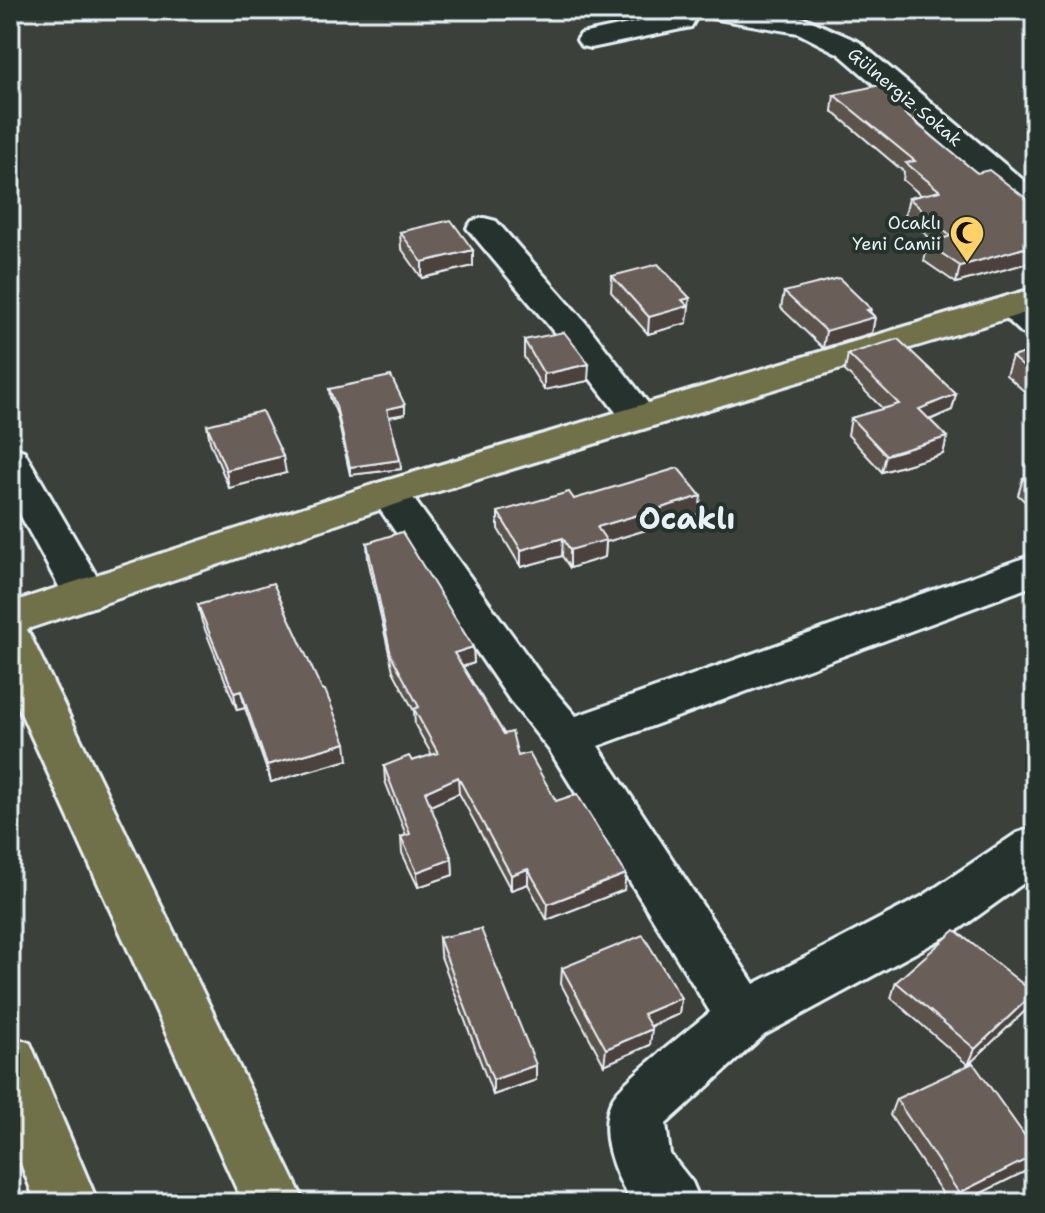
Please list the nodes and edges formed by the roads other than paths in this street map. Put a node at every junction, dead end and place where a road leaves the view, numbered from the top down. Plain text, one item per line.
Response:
1 (687, 10) edge
2 (712, 10) edge
3 (591, 40) dead end
4 (1035, 207) edge
5 (484, 228) dead end
6 (1027, 310) edge
7 (639, 416) junction
8 (10, 460) edge
9 (389, 493) junction
10 (1035, 569) edge
11 (85, 594) junction
12 (10, 619) edge
13 (10, 639) edge
14 (567, 738) junction
15 (1035, 848) edge
16 (744, 1017) junction
17 (10, 1062) edge
18 (67, 1203) edge
19 (274, 1203) edge
20 (670, 1203) edge

1 - 3 street
2 - 4 street, Gülnergiz Sokak
5 - 7 street
6 - 7 main road
7 - 9 main road
8 - 11 street
9 - 11 main road
9 - 14 street
10 - 14 street
11 - 12 main road
13 - 19 main road
14 - 16 street
15 - 16 street
16 - 20 street
17 - 18 main road

